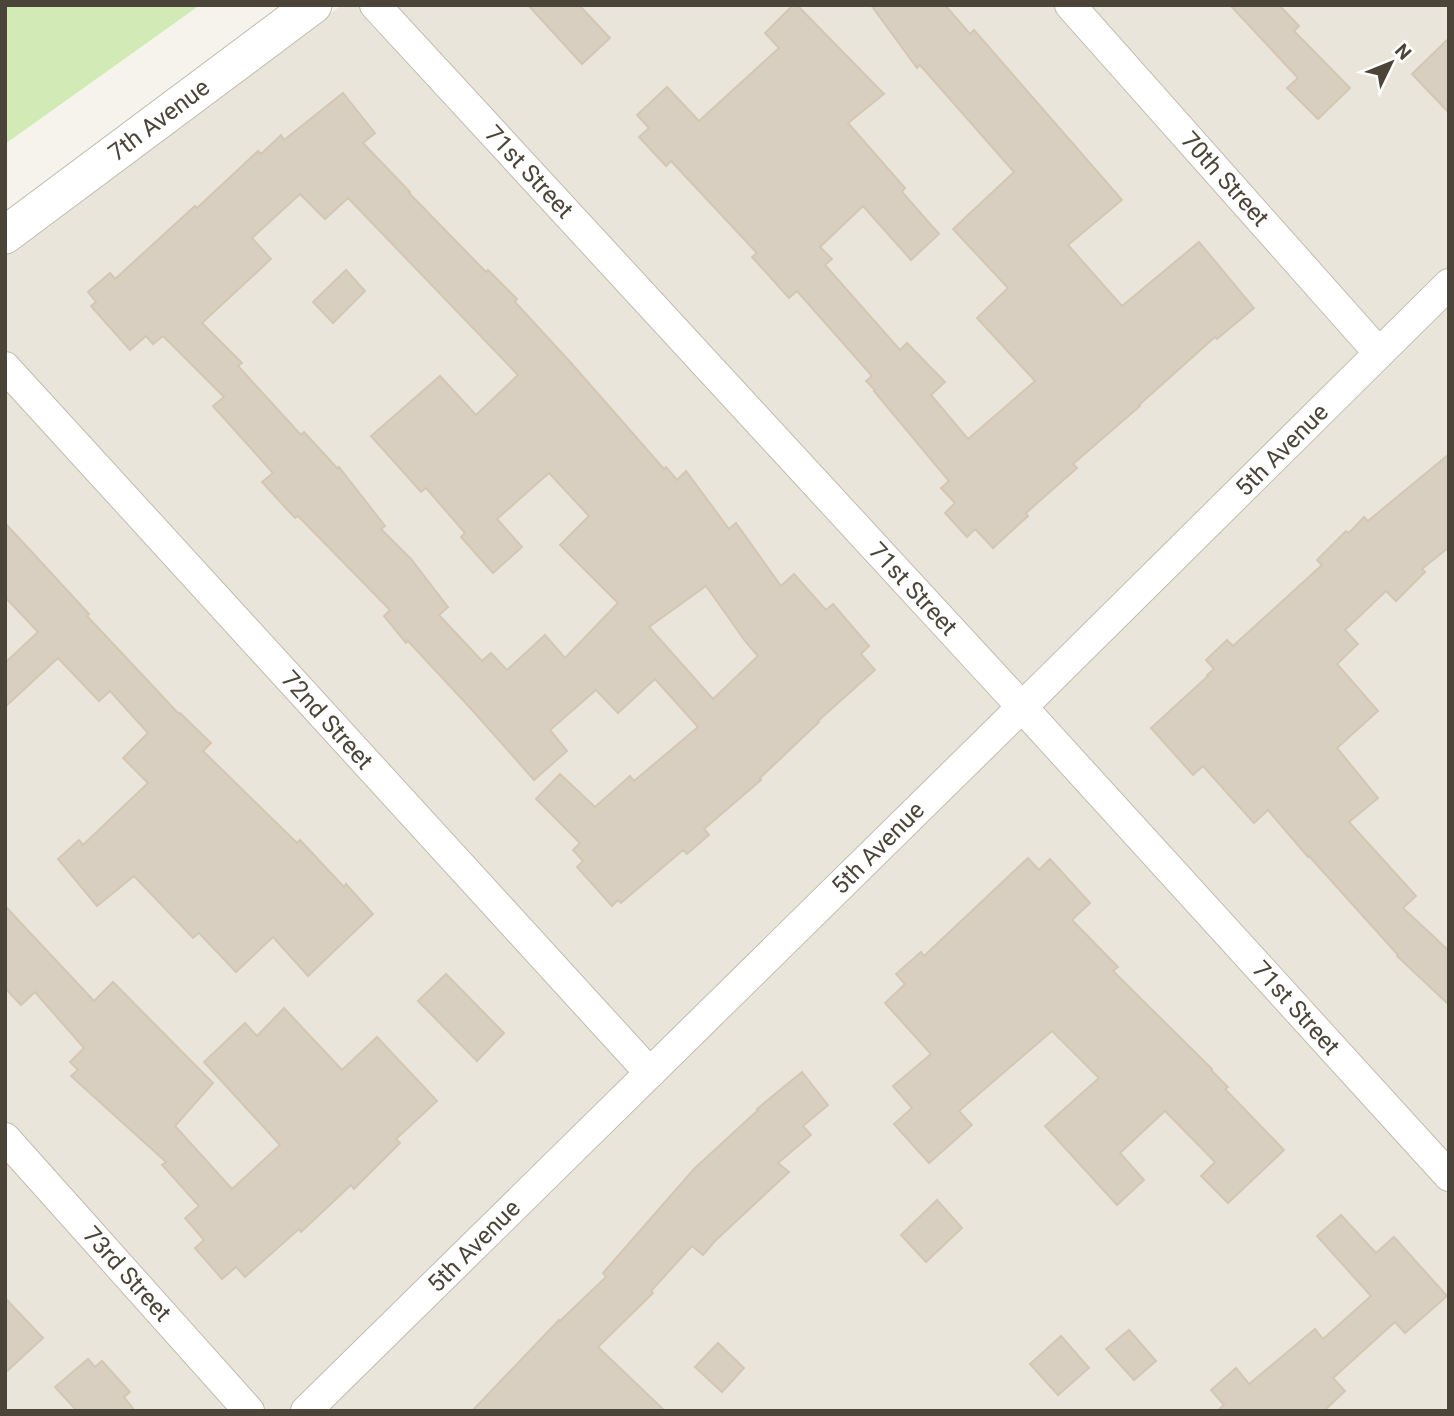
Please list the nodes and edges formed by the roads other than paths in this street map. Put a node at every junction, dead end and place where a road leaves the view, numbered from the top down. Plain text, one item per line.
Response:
1 (313, 5) edge
2 (375, 5) edge
3 (1070, 5) edge
4 (5, 235) edge
5 (1449, 284) edge
6 (1380, 353) junction
7 (5, 367) edge
8 (1022, 707) junction
9 (650, 1073) junction
10 (5, 1138) edge
11 (1449, 1176) edge
12 (249, 1411) edge
13 (306, 1411) edge

1 - 4 street, 7th Avenue
2 - 8 street, 71st Street
3 - 6 street, 70th Street
5 - 6 street, 5th Avenue
6 - 8 street, 5th Avenue
7 - 9 street, 72nd Street
8 - 9 street, 5th Avenue
8 - 11 street, 71st Street
9 - 13 street, 5th Avenue
10 - 12 street, 73rd Street

